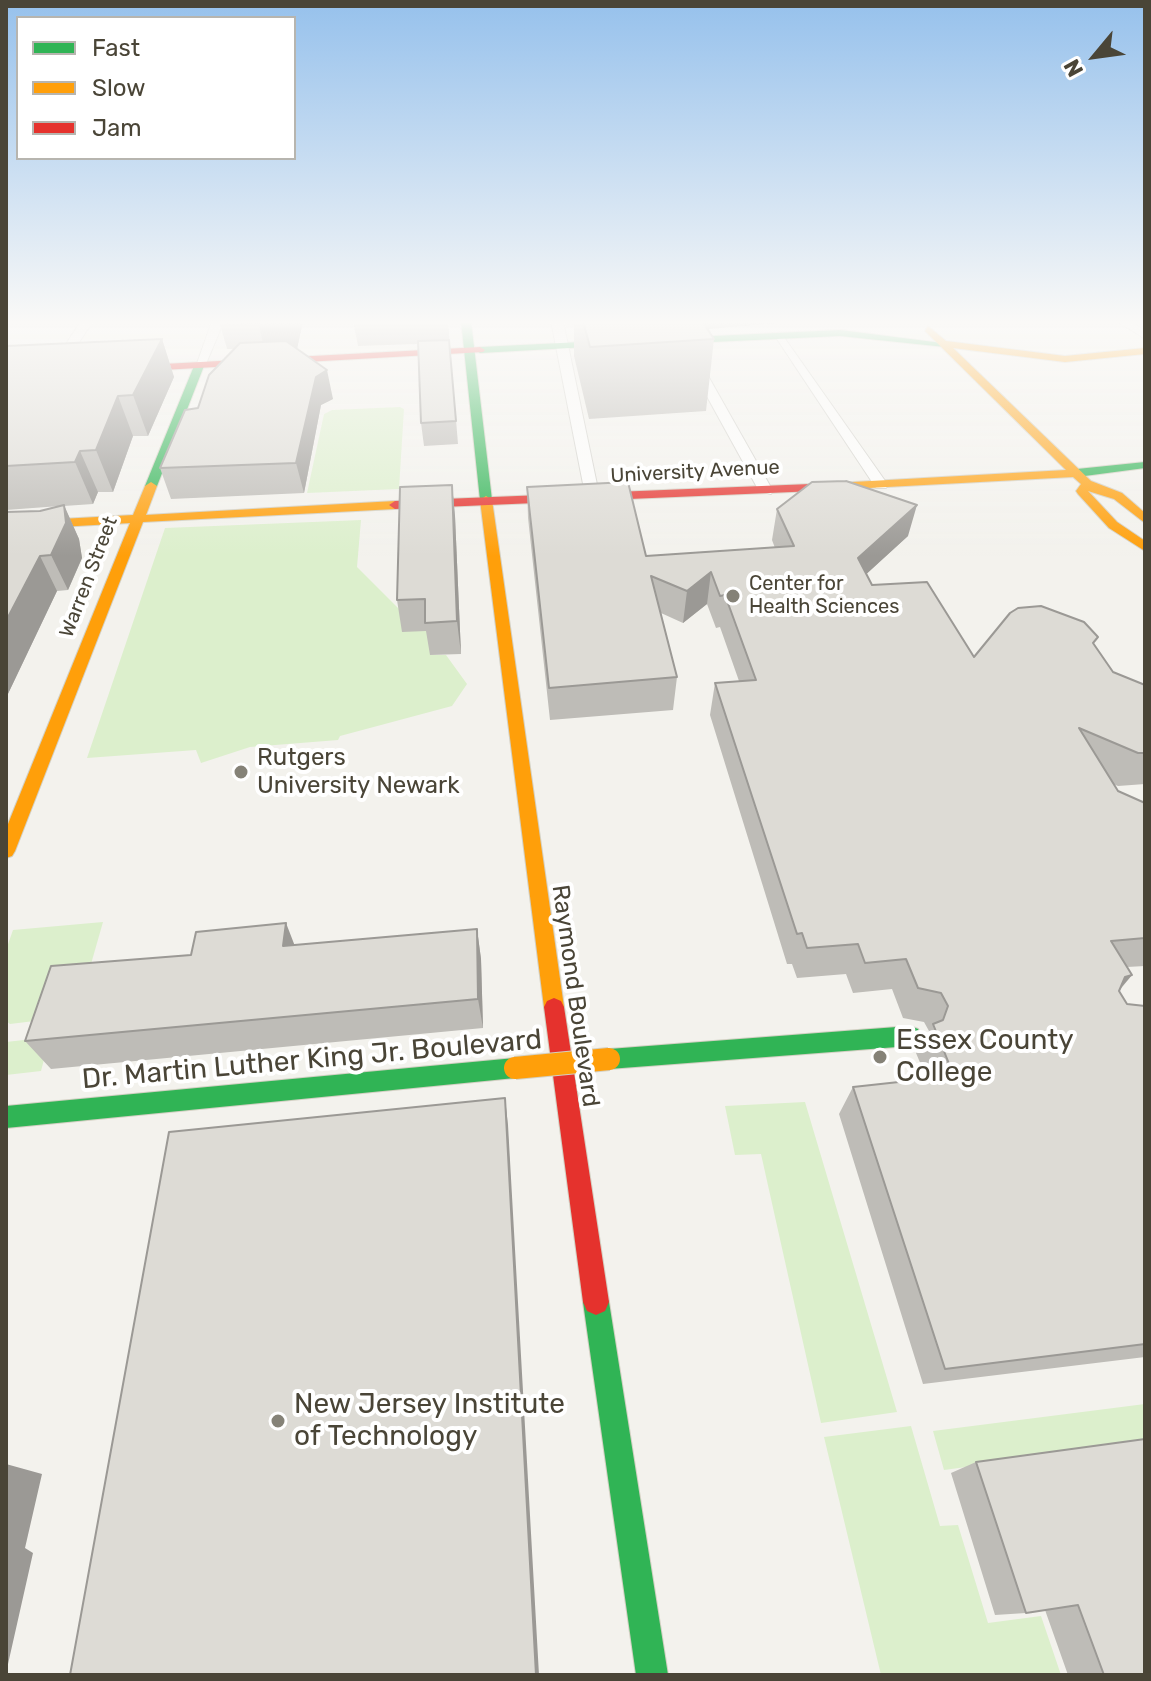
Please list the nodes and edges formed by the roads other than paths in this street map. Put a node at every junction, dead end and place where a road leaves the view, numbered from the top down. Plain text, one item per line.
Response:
1 (185, 399) edge
2 (476, 399) edge
3 (573, 399) edge
4 (717, 399) edge
5 (822, 399) edge
6 (1003, 399) edge
7 (1145, 465) edge
8 (1082, 478) junction
9 (881, 485) junction
10 (766, 491) junction
11 (593, 499) junction
12 (486, 500) junction
13 (136, 518) junction
14 (1143, 519) edge
15 (1113, 525) junction
16 (6, 526) edge
17 (1145, 547) edge
18 (1145, 570) edge
19 (6, 851) edge
20 (910, 1036) dead end
21 (6, 1117) edge
22 (652, 1675) edge

1 - 13 main road, Warren Street
2 - 12 main road, Raymond Boulevard
3 - 11 street
4 - 10 street
5 - 9 street
6 - 8 main road
7 - 8 main road, University Avenue
8 - 9 main road, University Avenue
8 - 14 main road
8 - 15 main road
9 - 10 main road, University Avenue
10 - 11 main road, University Avenue
11 - 12 main road, University Avenue
12 - 13 main road, University Avenue
12 - 22 main road, Raymond Boulevard
13 - 16 main road, University Avenue
13 - 19 main road, Warren Street
15 - 17 main road
15 - 18 main road
20 - 21 main road, Dr. Martin Luther King Jr. Boulevard, bridge

